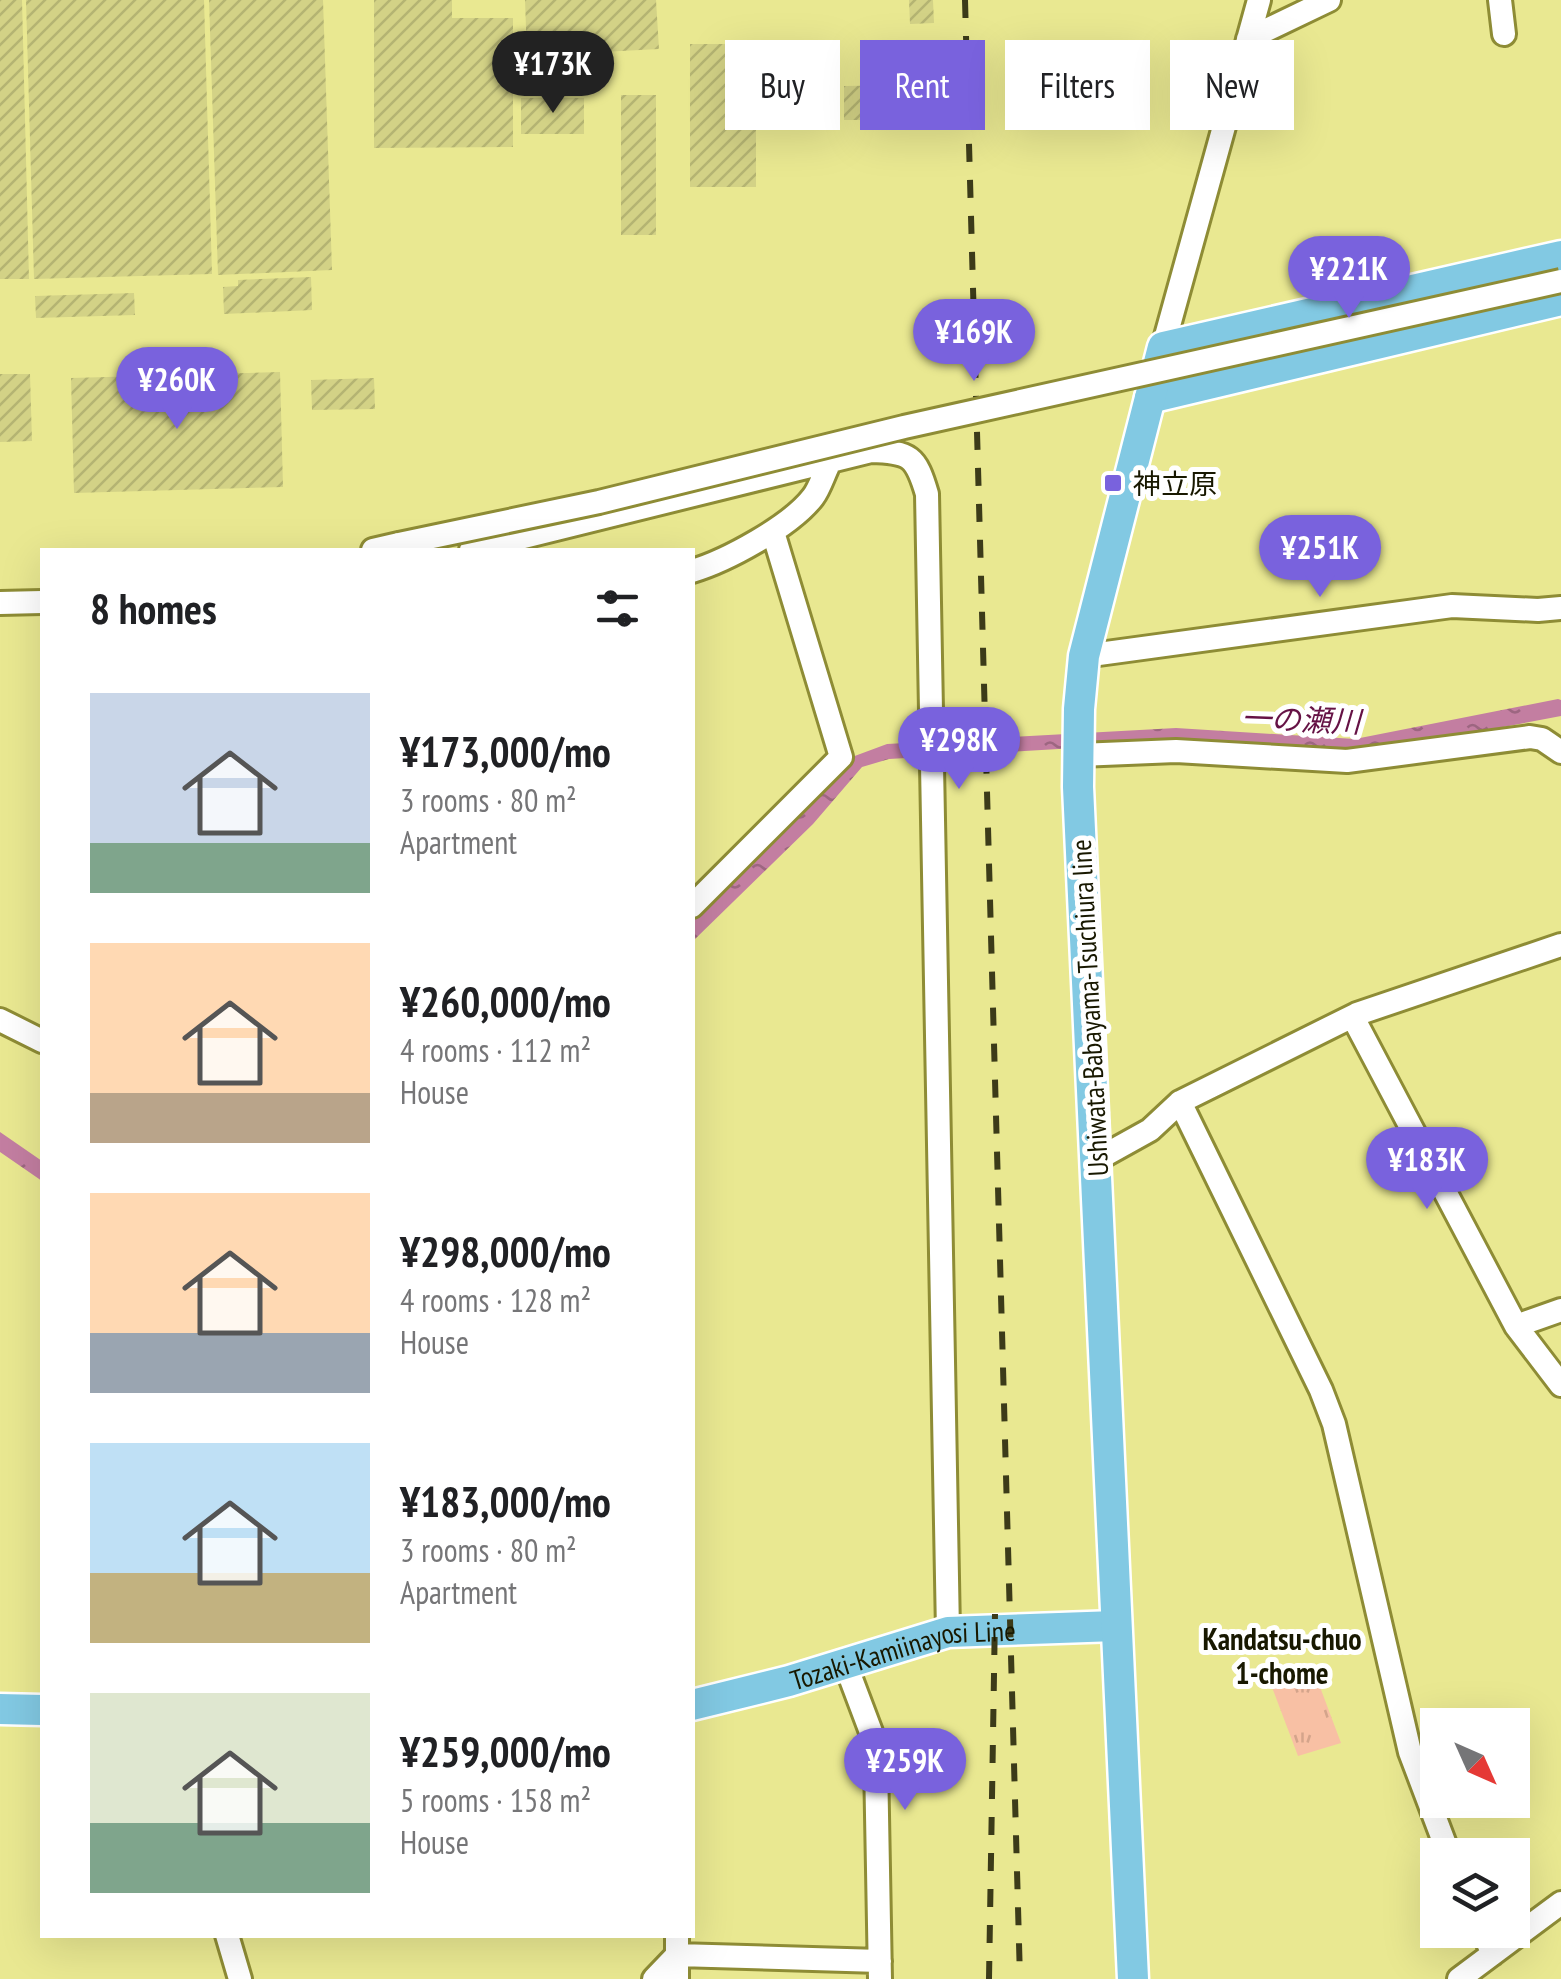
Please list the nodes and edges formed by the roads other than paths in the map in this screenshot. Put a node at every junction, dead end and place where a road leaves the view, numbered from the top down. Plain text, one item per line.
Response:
1 (1259, 0) edge
2 (1329, 0) edge
3 (1500, 0) edge
4 (1504, 34) dead end
5 (1248, 38) junction
6 (1561, 256) edge
7 (1561, 281) edge
8 (1561, 300) edge
9 (1163, 347) junction
10 (1150, 398) junction
11 (830, 462) junction
12 (773, 532) junction
13 (381, 548) edge
14 (479, 548) edge
15 (695, 570) edge
16 (40, 602) edge
17 (0, 603) edge
18 (1561, 608) edge
19 (1084, 656) junction
20 (1561, 752) edge
21 (1079, 755) junction
22 (695, 903) edge
23 (1561, 944) edge
24 (1357, 1014) junction
25 (0, 1020) edge
26 (40, 1040) edge
27 (1180, 1102) junction
28 (1096, 1160) junction
29 (1561, 1310) edge
30 (1516, 1326) junction
31 (1561, 1385) edge
32 (1116, 1626) junction
33 (948, 1632) junction
34 (845, 1662) junction
35 (695, 1704) edge
36 (0, 1709) edge
37 (40, 1710) edge
38 (1443, 1838) edge
39 (1561, 1903) edge
40 (228, 1938) edge
41 (1490, 1948) edge
42 (1493, 1954) junction
43 (677, 1956) edge
44 (880, 1970) edge
45 (240, 1979) edge
46 (654, 1979) edge
47 (1133, 1979) edge
48 (1458, 1979) edge

1 - 5 street
2 - 5 street
3 - 4 street
5 - 9 street
6 - 9 main road
7 - 13 street, bridge
8 - 10 main road
9 - 10 main road, Ushiwata-Babayama-Tsuchiura line
10 - 19 main road, Ushiwata-Babayama-Tsuchiura line
11 - 12 street
11 - 14 street
11 - 33 street
12 - 15 street
12 - 22 street
16 - 17 street
18 - 19 street
19 - 21 main road, Ushiwata-Babayama-Tsuchiura line
20 - 21 street
21 - 28 main road, Ushiwata-Babayama-Tsuchiura line
23 - 24 street
24 - 27 street
24 - 30 street
25 - 26 street
27 - 28 street
27 - 38 street
28 - 32 main road, Ushiwata-Babayama-Tsuchiura line
29 - 30 street
30 - 31 street
32 - 33 main road, Tozaki-Kamiinayosi Line
32 - 47 main road
33 - 34 main road, Tozaki-Kamiinayosi Line
34 - 35 main road, Tozaki-Kamiinayosi Line
34 - 44 street
36 - 37 main road
39 - 42 street
40 - 45 street
41 - 42 street
42 - 48 street
43 - 44 street
43 - 46 street

